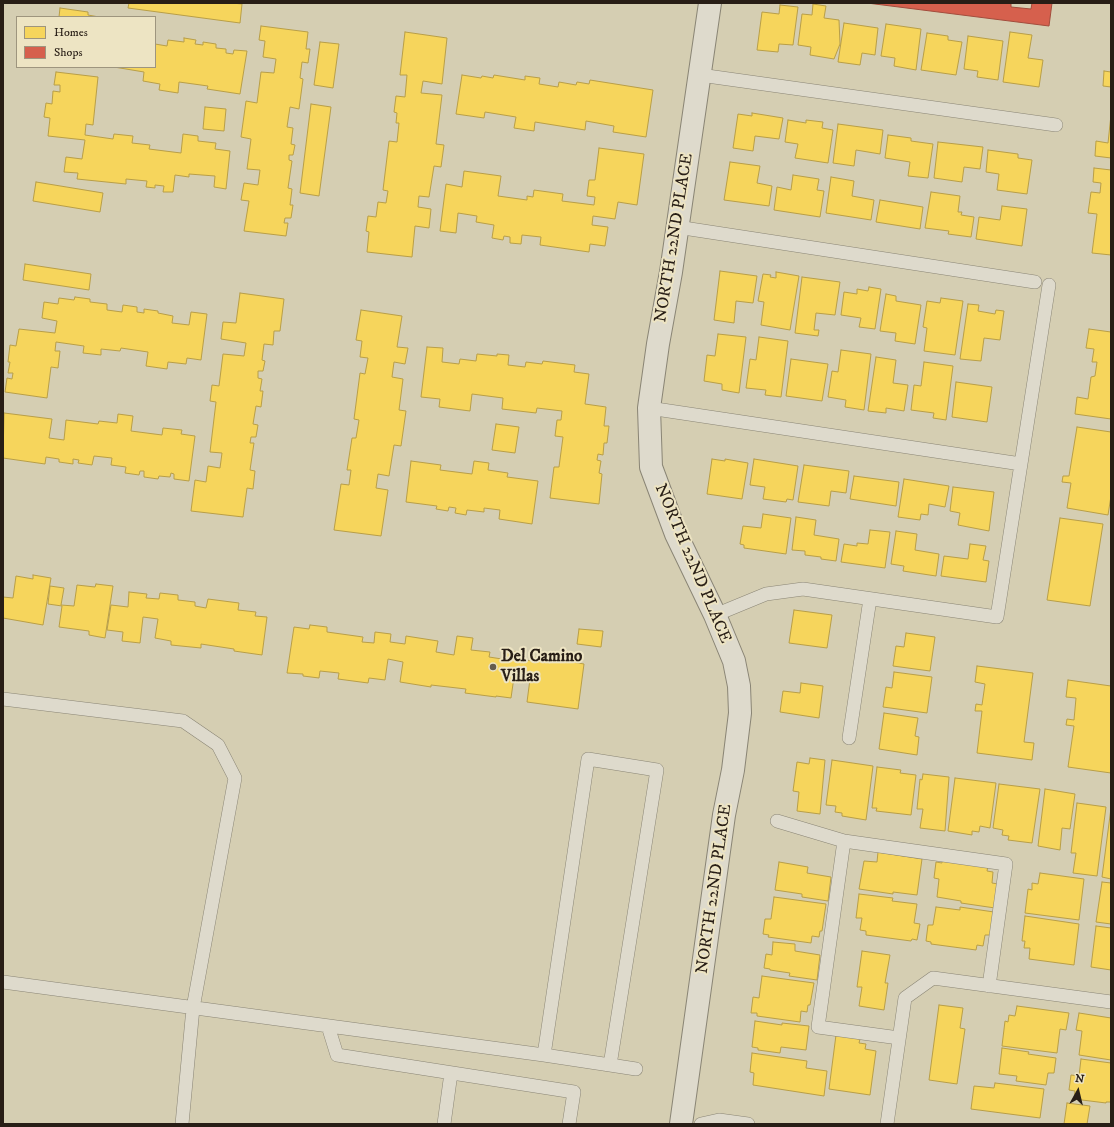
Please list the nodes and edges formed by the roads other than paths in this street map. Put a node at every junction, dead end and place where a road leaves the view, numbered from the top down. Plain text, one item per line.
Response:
1 (710, 3) edge
2 (700, 75) junction
3 (1056, 125) dead end
4 (677, 227) junction
5 (1035, 282) dead end
6 (1049, 285) dead end
7 (650, 408) junction
8 (1021, 464) junction
9 (870, 598) junction
10 (715, 615) junction
11 (3, 699) edge
12 (849, 738) dead end
13 (777, 821) dead end
14 (844, 841) junction
15 (3, 982) edge
16 (989, 986) junction
17 (1111, 1002) edge
18 (193, 1008) junction
19 (328, 1026) junction
20 (899, 1038) junction
21 (544, 1055) junction
22 (610, 1065) junction
23 (636, 1069) dead end
24 (451, 1073) junction
25 (182, 1124) edge
26 (444, 1124) edge
27 (569, 1124) edge
28 (681, 1124) edge
29 (701, 1124) edge
30 (748, 1124) edge
31 (887, 1124) edge

1 - 2 street, NORTH 22ND PLACE
2 - 3 lane
2 - 4 street, NORTH 22ND PLACE
4 - 5 lane
4 - 7 street, NORTH 22ND PLACE
6 - 8 lane
7 - 8 lane
7 - 10 street, NORTH 22ND PLACE
8 - 9 lane
9 - 10 lane
9 - 12 lane
10 - 28 street, NORTH 22ND PLACE
11 - 18 lane
13 - 14 lane
14 - 16 lane
14 - 20 lane
15 - 18 lane
16 - 17 lane
16 - 20 lane
18 - 19 lane
18 - 25 lane
19 - 21 lane
19 - 24 lane
20 - 31 lane
21 - 22 lane
21 - 22 lane
22 - 23 lane
24 - 26 lane
24 - 27 lane
29 - 30 lane

